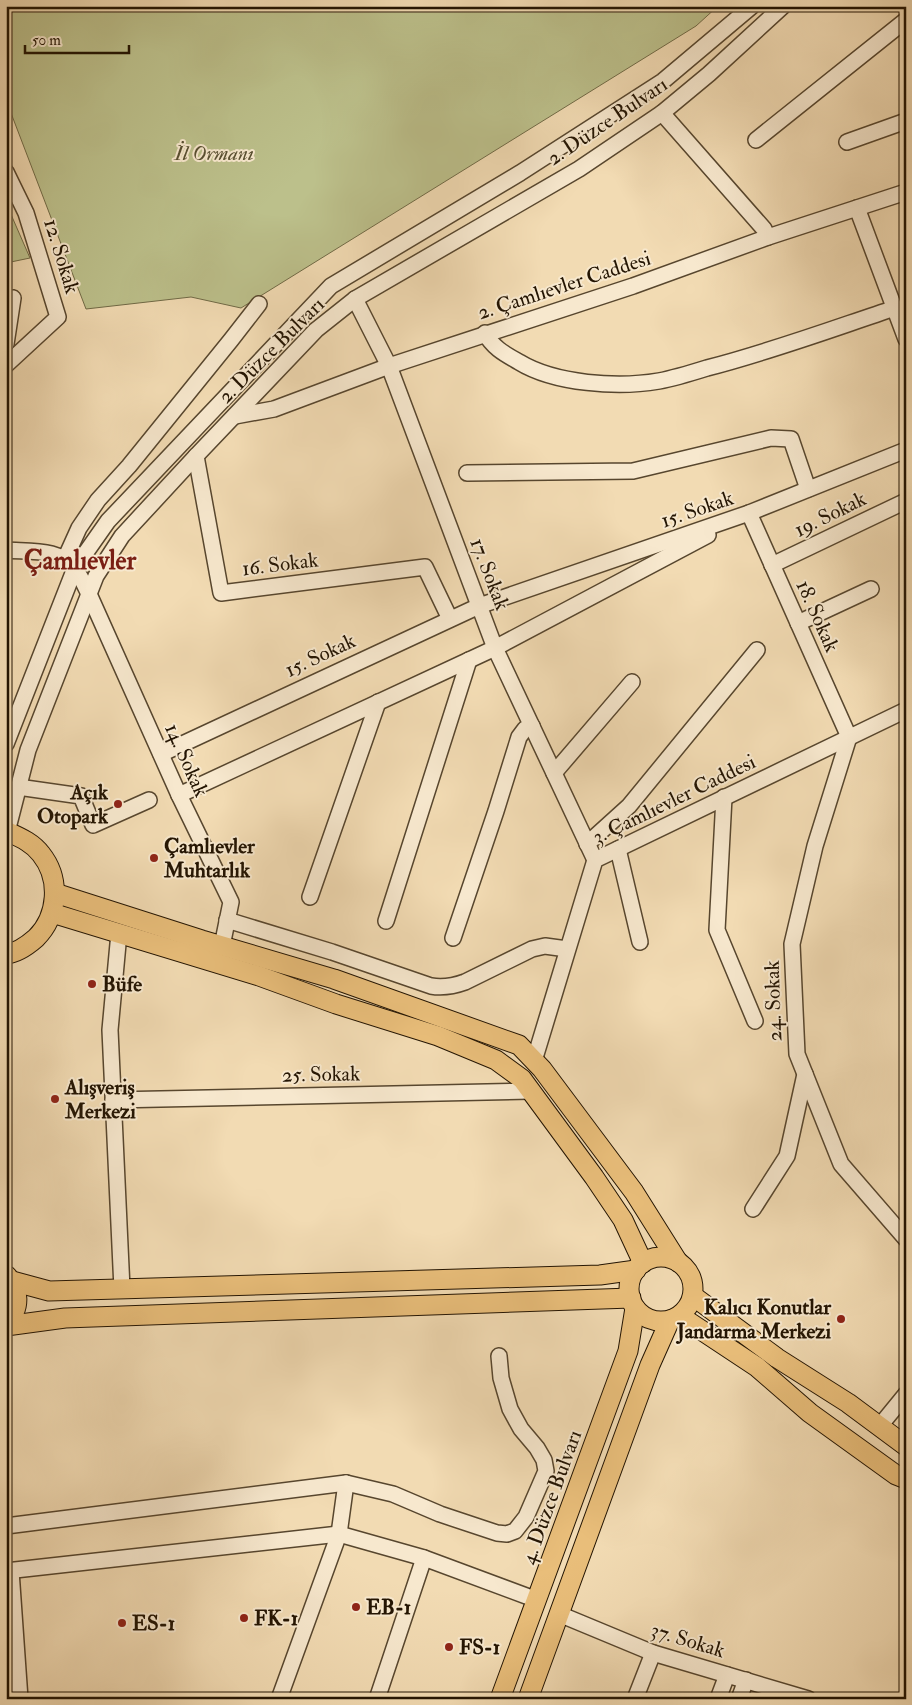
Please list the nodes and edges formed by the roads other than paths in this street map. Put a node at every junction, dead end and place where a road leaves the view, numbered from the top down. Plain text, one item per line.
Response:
1 (752, 6) edge
2 (784, 6) edge
3 (906, 20) edge
4 (662, 113) junction
5 (906, 121) edge
6 (756, 140) dead end
7 (847, 142) dead end
8 (6, 172) edge
9 (906, 192) edge
10 (857, 208) junction
11 (768, 237) junction
12 (13, 298) dead end
13 (355, 300) junction
14 (259, 304) dead end
15 (895, 308) junction
16 (485, 334) junction
17 (906, 339) edge
18 (6, 344) edge
19 (6, 365) edge
20 (389, 366) junction
21 (235, 416) junction
22 (906, 450) edge
23 (196, 456) junction
24 (467, 473) dead end
25 (808, 489) junction
26 (906, 501) edge
27 (749, 513) junction
28 (6, 550) edge
29 (70, 564) junction
30 (772, 565) junction
31 (871, 589) dead end
32 (89, 594) junction
33 (479, 606) junction
34 (450, 619) junction
35 (798, 623) junction
36 (495, 648) junction
37 (756, 650) dead end
38 (469, 660) junction
39 (632, 682) dead end
40 (378, 702) junction
41 (906, 710) edge
42 (532, 726) junction
43 (850, 737) junction
44 (6, 744) edge
45 (161, 754) junction
46 (554, 773) junction
47 (18, 787) junction
48 (179, 795) junction
49 (724, 797) junction
50 (149, 800) dead end
51 (6, 832) edge
52 (587, 844) junction
53 (618, 848) junction
54 (595, 860) junction
55 (55, 893) junction
56 (310, 897) dead end
57 (52, 913) junction
58 (227, 920) junction
59 (386, 920) dead end
60 (119, 933) junction
61 (453, 938) dead end
62 (640, 942) dead end
63 (222, 946) junction
64 (567, 949) junction
65 (6, 954) edge
66 (755, 1021) dead end
67 (534, 1061) junction
68 (804, 1074) junction
69 (530, 1091) junction
70 (113, 1100) junction
71 (752, 1209) dead end
72 (906, 1239) edge
73 (678, 1262) junction
74 (640, 1266) junction
75 (9, 1278) edge
76 (122, 1289) junction
77 (693, 1296) junction
78 (633, 1303) junction
79 (675, 1318) junction
80 (6, 1324) edge
81 (500, 1356) dead end
82 (906, 1394) edge
83 (879, 1426) junction
84 (906, 1446) edge
85 (906, 1479) edge
86 (346, 1482) junction
87 (6, 1526) edge
88 (338, 1534) junction
89 (424, 1558) junction
90 (8, 1571) edge
91 (536, 1600) junction
92 (559, 1614) junction
93 (653, 1654) junction
94 (727, 1674) junction
95 (746, 1680) junction
96 (20, 1699) edge
97 (279, 1699) edge
98 (376, 1699) edge
99 (500, 1699) edge
100 (528, 1699) edge
101 (635, 1699) edge
102 (718, 1699) edge
103 (739, 1699) edge
104 (808, 1699) edge

1 - 29 street, 2. Düzce Bulvarı
2 - 4 street, 2. Düzce Bulvarı
3 - 6 street
4 - 11 street
4 - 13 street, 2. Düzce Bulvarı
5 - 7 street
8 - 19 street, 12. Sokak
9 - 10 street, 2. Çamlıevler Caddesi
10 - 11 street, 2. Çamlıevler Caddesi
10 - 15 street
11 - 16 street, 2. Çamlıevler Caddesi
12 - 18 street
13 - 20 street, 17. Sokak
13 - 21 street, 2. Düzce Bulvarı
14 - 29 street
15 - 16 street
15 - 17 street
16 - 20 street, 2. Çamlıevler Caddesi
20 - 21 street, 2. Çamlıevler Caddesi
20 - 33 street, 17. Sokak
21 - 23 street, 2. Düzce Bulvarı
22 - 25 street
23 - 32 street, 2. Düzce Bulvarı
23 - 34 street, 16. Sokak
24 - 25 street
25 - 27 street
26 - 30 street, 19. Sokak
27 - 30 street, 18. Sokak
27 - 33 street, 15. Sokak
27 - 36 street, 15. Sokak
28 - 29 street
29 - 32 street, 14. Sokak
29 - 44 street, 2. Düzce Bulvarı
30 - 35 street, 18. Sokak
31 - 35 street
32 - 45 street, 14. Sokak
32 - 47 street, 2. Düzce Bulvarı
33 - 34 street, 15. Sokak
33 - 36 street, 17. Sokak
34 - 45 street, 15. Sokak
35 - 43 street, 18. Sokak
36 - 38 street, 15. Sokak
36 - 42 street, 17. Sokak
37 - 52 street
38 - 40 street, 15. Sokak
38 - 59 street
39 - 46 street
40 - 48 street, 15. Sokak
40 - 56 street
41 - 43 street, 3. Çamlıevler Caddesi
42 - 46 street, 17. Sokak
42 - 61 street
43 - 49 street, 3. Çamlıevler Caddesi
43 - 68 street, 24. Sokak
45 - 48 street, 14. Sokak
46 - 52 street, 17. Sokak
47 - 50 street
47 - 51 street, 2. Düzce Bulvarı
48 - 58 street, 14. Sokak
49 - 53 street, 3. Çamlıevler Caddesi
49 - 66 street
51 - 55 main road
52 - 54 street, 17. Sokak
53 - 54 street, 3. Çamlıevler Caddesi
53 - 62 street
54 - 64 street, 3. Çamlıevler Caddesi
55 - 57 main road
55 - 63 main road
57 - 60 main road
57 - 65 main road
58 - 63 street, 14. Sokak
58 - 64 street
60 - 69 main road
60 - 70 street
63 - 67 main road
64 - 67 street, 3. Çamlıevler Caddesi
67 - 73 main road
68 - 71 street
68 - 72 street, 24. Sokak
69 - 70 street, 25. Sokak
69 - 74 main road
70 - 76 street
73 - 74 main road
73 - 77 main road
74 - 76 main road
74 - 78 main road
75 - 76 main road
75 - 80 main road
77 - 79 main road
77 - 83 main road
78 - 79 main road
78 - 80 main road
78 - 91 main road, 4. Düzce Bulvarı
79 - 85 main road
79 - 92 main road
81 - 86 street
82 - 83 street
83 - 84 main road
86 - 87 street
86 - 88 street
88 - 89 street
88 - 90 street
88 - 97 street
89 - 91 street
89 - 98 street
90 - 96 street
91 - 99 main road, 4. Düzce Bulvarı
92 - 93 street, 37. Sokak
92 - 100 main road
93 - 94 street, 37. Sokak
93 - 101 street
94 - 95 street, 37. Sokak
94 - 102 street
95 - 103 street
95 - 104 street, 37. Sokak

